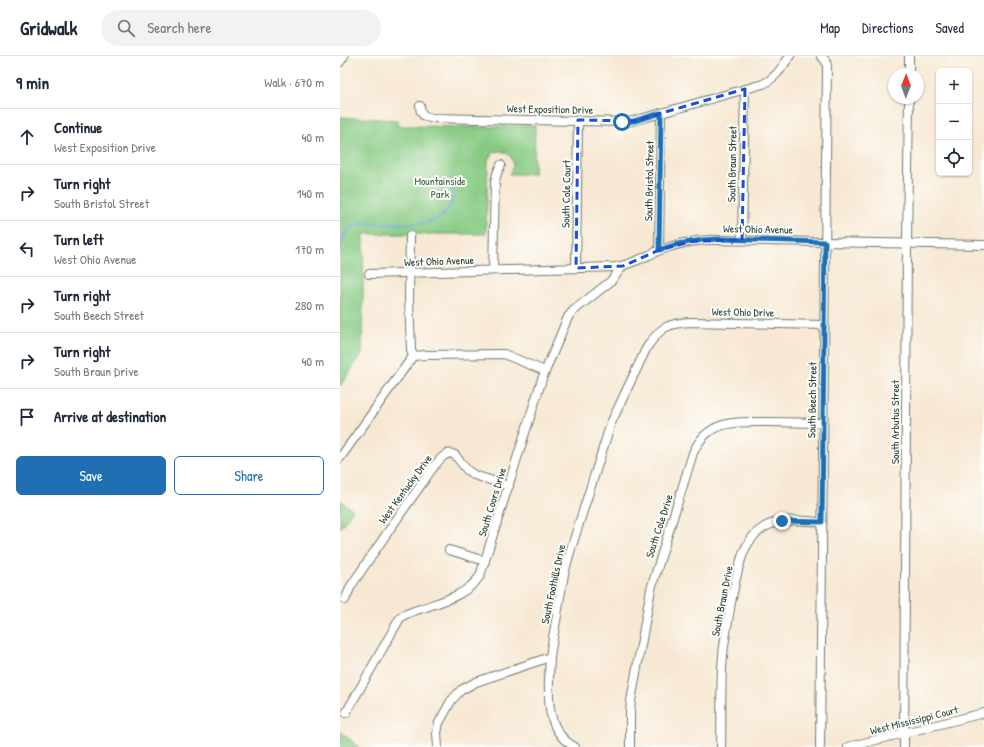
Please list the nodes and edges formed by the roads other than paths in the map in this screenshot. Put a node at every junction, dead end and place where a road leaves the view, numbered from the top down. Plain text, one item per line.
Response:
1 (344, 56) edge
2 (790, 56) edge
3 (821, 56) edge
4 (909, 56) edge
5 (340, 62) edge
6 (909, 68) edge
7 (745, 89) junction
8 (909, 104) edge
9 (420, 106) dead end
10 (661, 113) junction
11 (578, 120) junction
12 (501, 165) dead end
13 (410, 236) dead end
14 (742, 240) junction
15 (825, 242) junction
16 (907, 244) junction
17 (984, 245) edge
18 (659, 250) junction
19 (623, 266) junction
20 (576, 268) junction
21 (493, 270) junction
22 (409, 272) junction
23 (369, 274) dead end
24 (824, 325) junction
25 (663, 328) joint
26 (413, 356) junction
27 (545, 371) junction
28 (823, 423) junction
29 (340, 458) edge
30 (509, 486) junction
31 (822, 522) junction
32 (449, 550) dead end
33 (485, 561) junction
34 (345, 600) dead end
35 (550, 657) junction
36 (346, 713) dead end
37 (984, 714) edge
38 (904, 733) junction
39 (438, 747) edge
40 (575, 747) edge
41 (630, 747) edge
42 (721, 747) edge
43 (820, 747) edge
44 (848, 747) edge
45 (904, 747) edge

1 - 5 street
2 - 7 street, West Exposition Drive
3 - 15 street, South Beech Street
4 - 6 street
7 - 10 street, West Exposition Drive
7 - 14 street, South Braun Street
8 - 16 street, South Arbutus Street
9 - 11 street, West Exposition Drive
10 - 11 street, West Exposition Drive
10 - 18 street, South Bristol Street
11 - 20 street, South Cole Court
12 - 21 street
13 - 22 street
14 - 15 street, West Ohio Avenue
14 - 18 street, West Ohio Avenue
15 - 16 street, West Ohio Avenue
15 - 24 street, South Beech Street
16 - 17 street, West Ohio Avenue
16 - 38 street, South Arbutus Street
18 - 19 street, West Ohio Avenue
19 - 20 street, West Ohio Avenue
19 - 27 street, South Coors Drive
20 - 21 street, West Ohio Avenue
21 - 22 street, West Ohio Avenue
22 - 23 street, West Ohio Avenue
22 - 26 street
24 - 25 street, West Ohio Drive
24 - 28 street, South Beech Street
25 - 35 street, South Foothills Drive
26 - 27 street
26 - 29 street
27 - 30 street, South Coors Drive
28 - 31 street, South Beech Street
28 - 41 street, South Cole Drive
30 - 33 street, South Coors Drive
30 - 34 street, West Kentucky Drive
31 - 42 street, South Braun Drive
31 - 43 street, South Beech Street
32 - 33 street
33 - 36 street, South Coors Drive
35 - 39 street
35 - 40 street
37 - 38 street, West Mississippi Court
38 - 44 street, West Mississippi Court
38 - 45 street, South Arbutus Street

